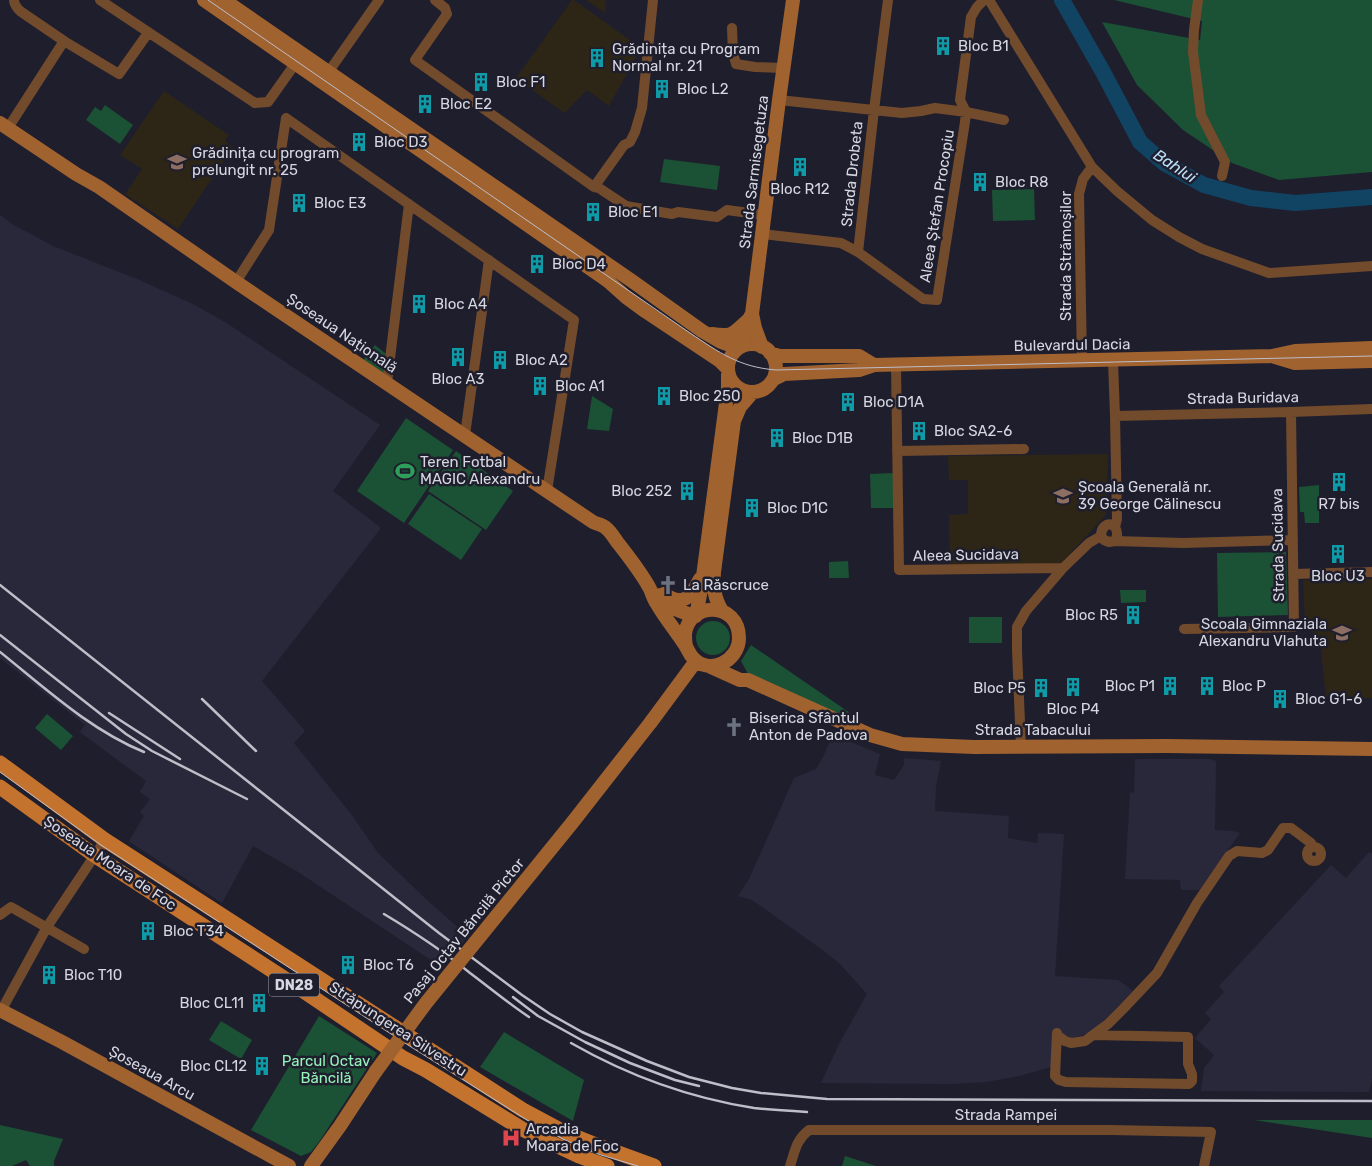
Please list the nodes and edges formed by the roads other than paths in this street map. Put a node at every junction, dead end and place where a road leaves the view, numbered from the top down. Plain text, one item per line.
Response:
1 (100, 0) edge
2 (204, 0) edge
3 (224, 0) edge
4 (379, 0) edge
5 (435, 0) edge
6 (653, 0) edge
7 (793, 0) edge
8 (888, 0) edge
9 (984, 0) edge
10 (989, 0) edge
11 (1198, 0) edge
12 (14, 1) edge
13 (732, 28) dead end
14 (148, 33) junction
15 (64, 41) junction
16 (296, 64) junction
17 (783, 68) junction
18 (325, 77) junction
19 (779, 100) junction
20 (874, 110) junction
21 (966, 112) junction
22 (1004, 120) dead end
23 (4, 125) edge
24 (1092, 167) junction
25 (1222, 176) dead end
26 (594, 187) junction
27 (409, 204) junction
28 (764, 215) junction
29 (762, 234) junction
30 (858, 252) junction
31 (489, 260) junction
32 (1372, 266) edge
33 (236, 282) junction
34 (750, 317) junction
35 (706, 333) junction
36 (738, 348) junction
37 (1372, 348) edge
38 (766, 350) junction
39 (1272, 356) junction
40 (1113, 360) junction
41 (1082, 361) junction
42 (1372, 361) edge
43 (874, 365) junction
44 (896, 365) junction
45 (728, 371) junction
46 (774, 379) junction
47 (386, 383) junction
48 (753, 392) junction
49 (1372, 409) edge
50 (1290, 412) junction
51 (1115, 416) junction
52 (465, 435) junction
53 (1024, 449) dead end
54 (897, 451) junction
55 (547, 491) junction
56 (1115, 527) junction
57 (1101, 536) junction
58 (1293, 540) junction
59 (1115, 541) junction
60 (1063, 568) junction
61 (638, 570) junction
62 (704, 571) junction
63 (1372, 572) edge
64 (1293, 574) junction
65 (650, 587) junction
66 (722, 611) junction
67 (696, 616) junction
68 (1184, 629) dead end
69 (686, 646) junction
70 (734, 654) junction
71 (703, 663) junction
72 (748, 680) junction
73 (1022, 747) junction
74 (1372, 749) edge
75 (0, 763) edge
76 (0, 787) edge
77 (105, 840) junction
78 (1312, 847) dead end
79 (94, 855) junction
80 (0, 915) edge
81 (47, 927) junction
82 (84, 949) dead end
83 (0, 1010) edge
84 (1094, 1035) junction
85 (604, 1148) junction
86 (601, 1165) edge
87 (288, 1166) edge
88 (310, 1166) edge
89 (654, 1166) edge
90 (790, 1166) edge
91 (1204, 1166) edge

1 - 14 street
2 - 16 street
3 - 18 street
4 - 18 street
5 - 26 street
6 - 26 street
7 - 17 street, Strada Sarmisegetuza
8 - 20 street, Strada Drobeta
9 - 21 street, Aleea Ștefan Procopiu
10 - 24 street
11 - 25 street
12 - 15 street
13 - 17 street
14 - 15 street
14 - 16 street
15 - 23 street
16 - 18 street
17 - 19 street, Strada Sarmisegetuza
18 - 35 street
18 - 45 street
19 - 20 street, Aleea Ștefan Procopiu
19 - 28 street, Strada Sarmisegetuza
20 - 21 street, Aleea Ștefan Procopiu
20 - 30 street, Strada Drobeta
21 - 22 street, Aleea Ștefan Procopiu
21 - 30 street, Aleea Ștefan Procopiu
23 - 33 street, Șoseaua Națională
24 - 32 street
24 - 41 street, Strada Strămoșilor
26 - 28 street
27 - 31 street
27 - 33 street
27 - 47 street
28 - 29 street, Strada Sarmisegetuza
29 - 30 street, Strada Drobeta
29 - 34 street, Strada Sarmisegetuza
31 - 52 street
31 - 55 street
33 - 47 street, Șoseaua Națională
34 - 35 street
34 - 36 street
34 - 38 street, Strada Sarmisegetuza
35 - 36 street
36 - 38 street
36 - 45 street
37 - 39 street, Bulevardul Dacia
38 - 43 street
38 - 46 street
39 - 40 street, Bulevardul Dacia
39 - 42 street, Bulevardul Dacia
40 - 41 street, Bulevardul Dacia
40 - 51 street
41 - 44 street, Bulevardul Dacia
43 - 44 street, Bulevardul Dacia
43 - 46 street
44 - 54 street, Aleea Sucidava
45 - 48 street
45 - 62 street
46 - 48 street
47 - 52 street, Șoseaua Națională
48 - 66 street
49 - 50 street, Strada Buridava
50 - 51 street, Strada Buridava
50 - 58 street, Strada Sucidava
51 - 56 street
52 - 55 street, Șoseaua Națională
53 - 54 street
54 - 60 street, Aleea Sucidava
55 - 61 street, Șoseaua Națională
56 - 57 street
56 - 59 street
57 - 59 street
57 - 60 street
58 - 59 street
58 - 64 street, Strada Sucidava
60 - 73 street
61 - 62 street
61 - 65 street, Șoseaua Națională
62 - 67 street
63 - 64 street
64 - 68 street, Strada Sucidava
65 - 67 street, Șoseaua Națională
65 - 69 street, Șoseaua Națională
66 - 67 street
66 - 70 street
67 - 69 street
69 - 71 street
70 - 71 street
70 - 72 street
71 - 72 street, Strada Tabacului
71 - 88 street, Pasaj Octav Băncilă Pictor, bridge
72 - 73 street, Strada Tabacului
73 - 74 street, Strada Tabacului
75 - 77 main road, Străpungerea Silvestru / DN28
76 - 79 main road, Șoseaua Moara de Foc / DN28
77 - 79 street
77 - 85 main road, Străpungerea Silvestru / DN28
78 - 84 street
79 - 81 street
79 - 86 main road, Șoseaua Moara de Foc / DN28
80 - 81 street
81 - 82 street
81 - 83 street
83 - 87 street, Șoseaua Arcu
84 - 84 street
85 - 86 street
85 - 89 main road, DN28
90 - 91 street, Strada Rampei

